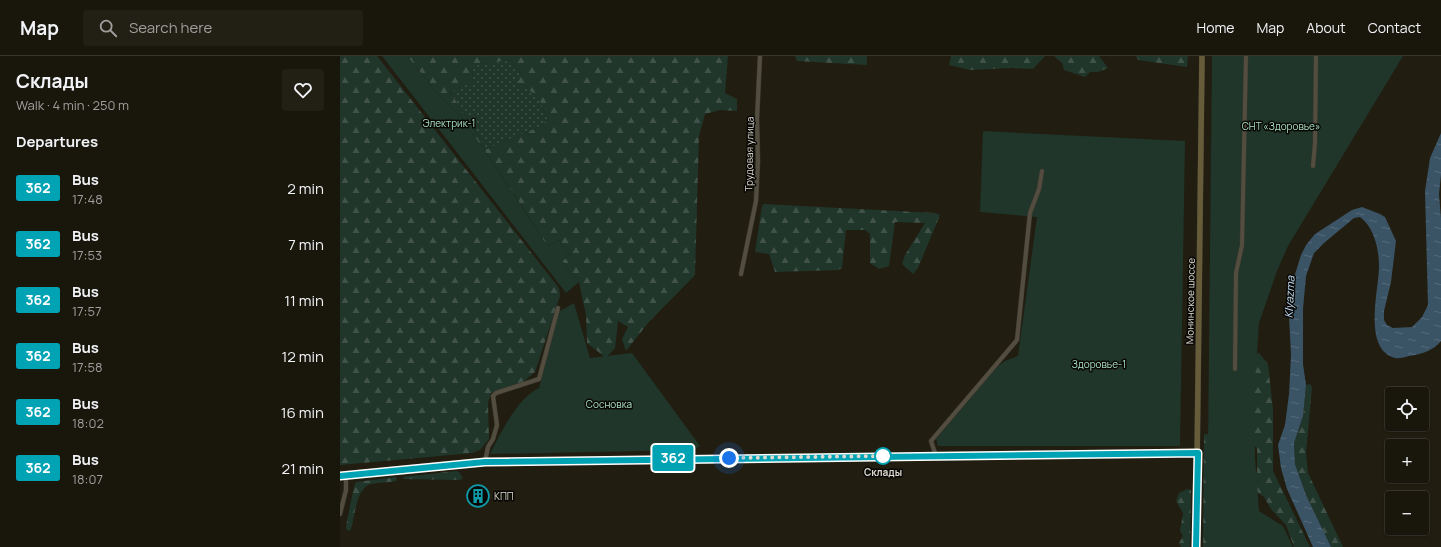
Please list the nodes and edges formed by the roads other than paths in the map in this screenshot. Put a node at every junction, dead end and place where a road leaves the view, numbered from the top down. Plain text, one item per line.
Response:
1 (760, 56) edge
2 (1202, 56) edge
3 (1246, 56) edge
4 (1316, 56) edge
5 (1313, 166) dead end
6 (1042, 171) dead end
7 (741, 274) dead end
8 (558, 308) dead end
9 (1234, 370) dead end
10 (1198, 453) junction
11 (936, 456) junction
12 (485, 462) junction
13 (343, 475) edge
14 (340, 514) edge
15 (1196, 547) edge

1 - 7 street, Трудовая улица
2 - 10 main road, Монинское шоссе
3 - 9 street
4 - 5 street
6 - 11 street
8 - 12 street
10 - 11 main road
10 - 15 main road, Монинское шоссе
11 - 12 main road
12 - 13 main road
13 - 14 street

